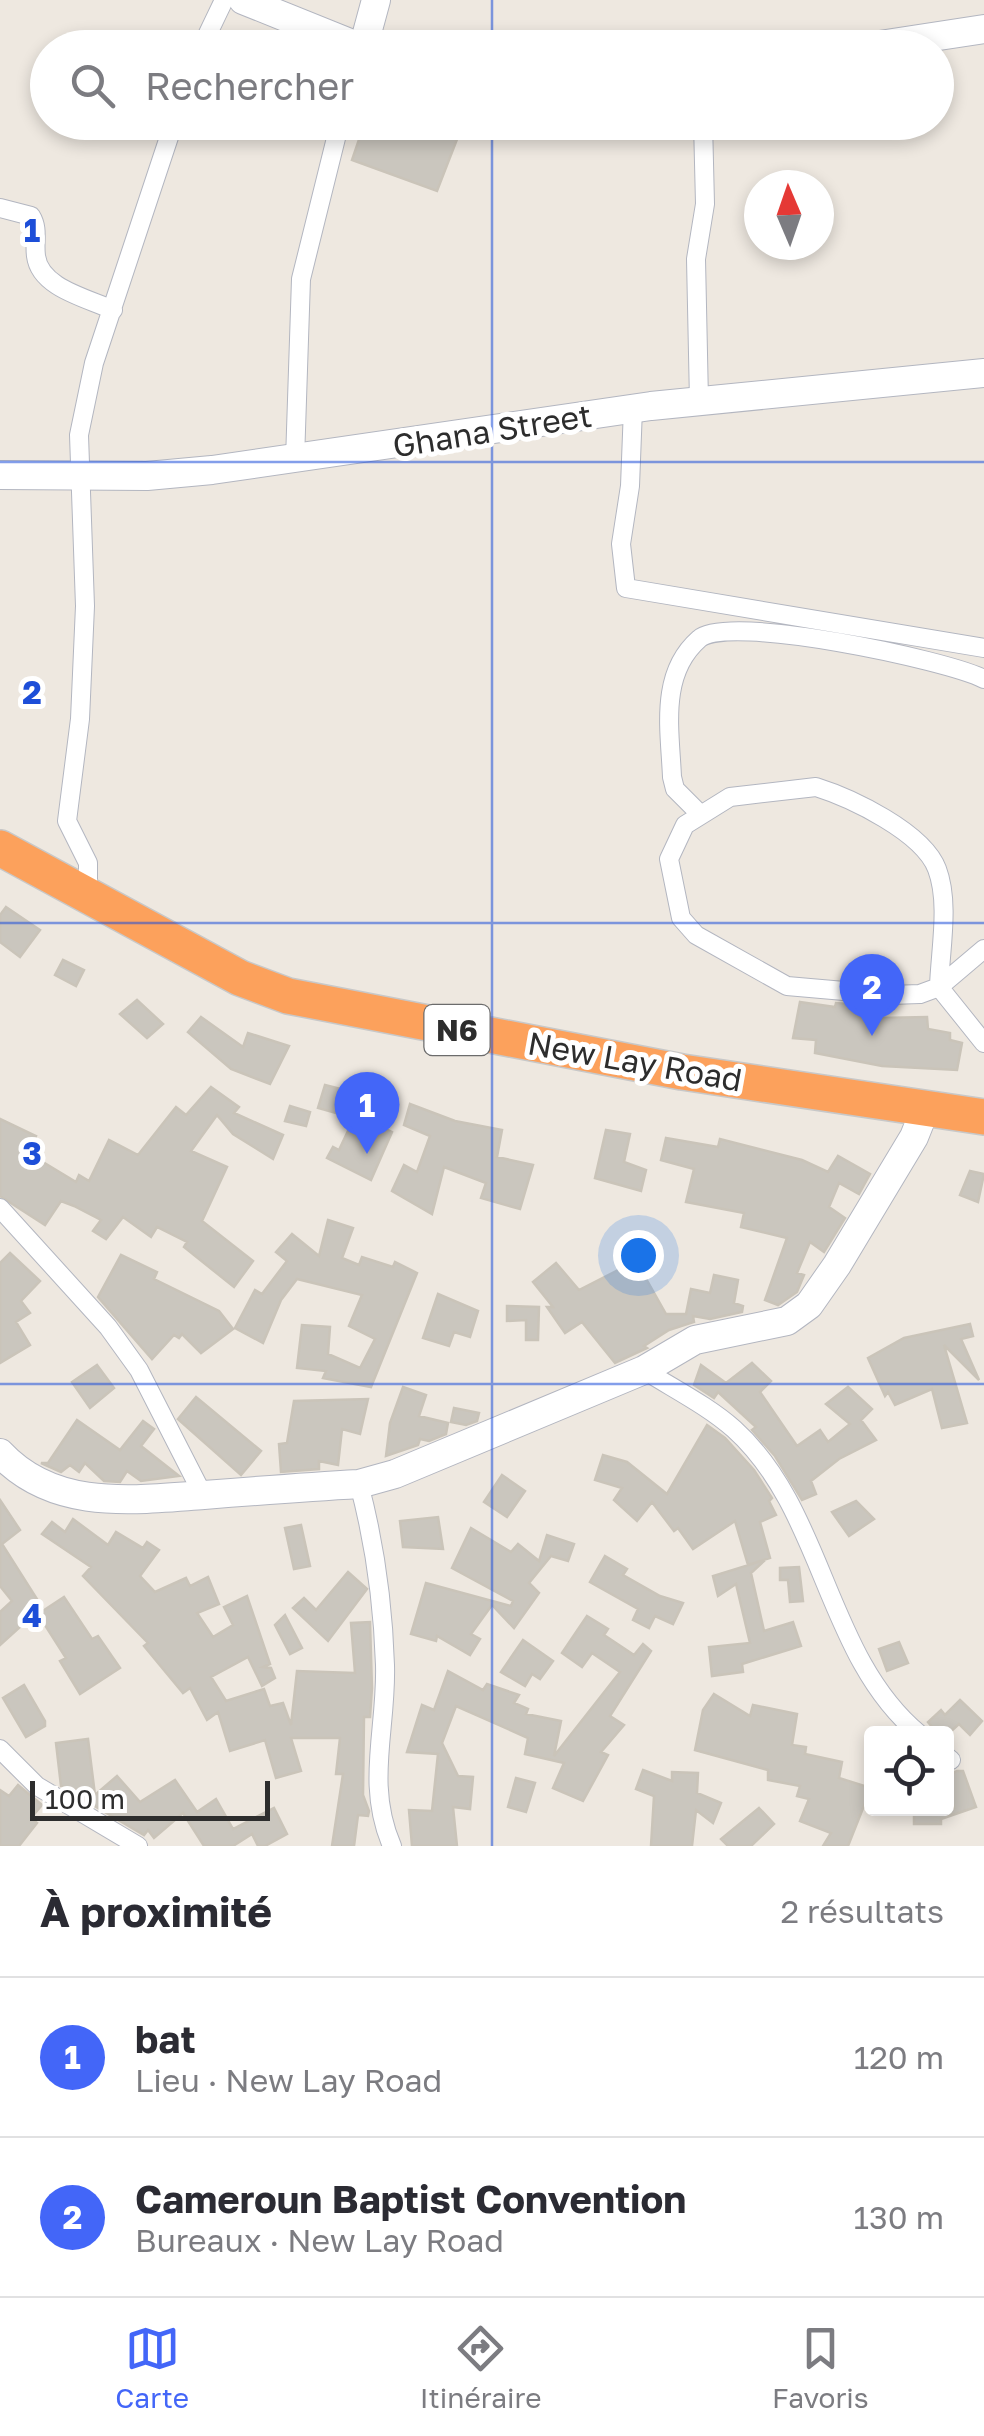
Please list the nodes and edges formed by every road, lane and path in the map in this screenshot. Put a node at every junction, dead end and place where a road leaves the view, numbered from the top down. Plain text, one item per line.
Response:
1 (224, 0) edge
2 (243, 0) edge
3 (376, 0) edge
4 (984, 28) edge
5 (210, 30) edge
6 (318, 30) edge
7 (368, 30) edge
8 (954, 33) edge
9 (168, 140) edge
10 (336, 140) edge
11 (703, 140) edge
12 (0, 208) edge
13 (113, 310) junction
14 (984, 373) edge
15 (699, 401) junction
16 (632, 408) junction
17 (295, 460) junction
18 (0, 475) edge
19 (79, 476) junction
20 (984, 648) edge
21 (984, 680) edge
22 (700, 813) junction
23 (0, 848) edge
24 (88, 894) junction
25 (984, 949) edge
26 (940, 987) junction
27 (984, 1044) edge
28 (984, 1101) edge
29 (937, 1108) junction
30 (984, 1117) edge
31 (0, 1208) edge
32 (644, 1370) junction
33 (0, 1453) edge
34 (358, 1484) junction
35 (202, 1495) junction
36 (911, 1726) edge
37 (0, 1750) edge
38 (138, 1846) edge
39 (392, 1846) edge

1 - 5 street
2 - 6 street
3 - 7 street
4 - 8 street
9 - 13 street
10 - 17 street
11 - 15 street
12 - 13 street
13 - 19 street
14 - 15 street, Ghana Street
15 - 16 street, Ghana Street
16 - 17 street, Ghana Street
16 - 20 street
17 - 19 street, Ghana Street
18 - 19 street, Ghana Street
19 - 24 street
21 - 22 street
22 - 26 street
22 - 26 street
23 - 24 highway, New Lay Road / N6
24 - 29 highway, New Lay Road / N6
25 - 26 street
26 - 27 street
28 - 29 highway, N6
29 - 30 highway, N6
29 - 32 street
31 - 35 street
32 - 34 street
32 - 36 street
33 - 35 street
34 - 35 street
34 - 39 street
37 - 38 street

